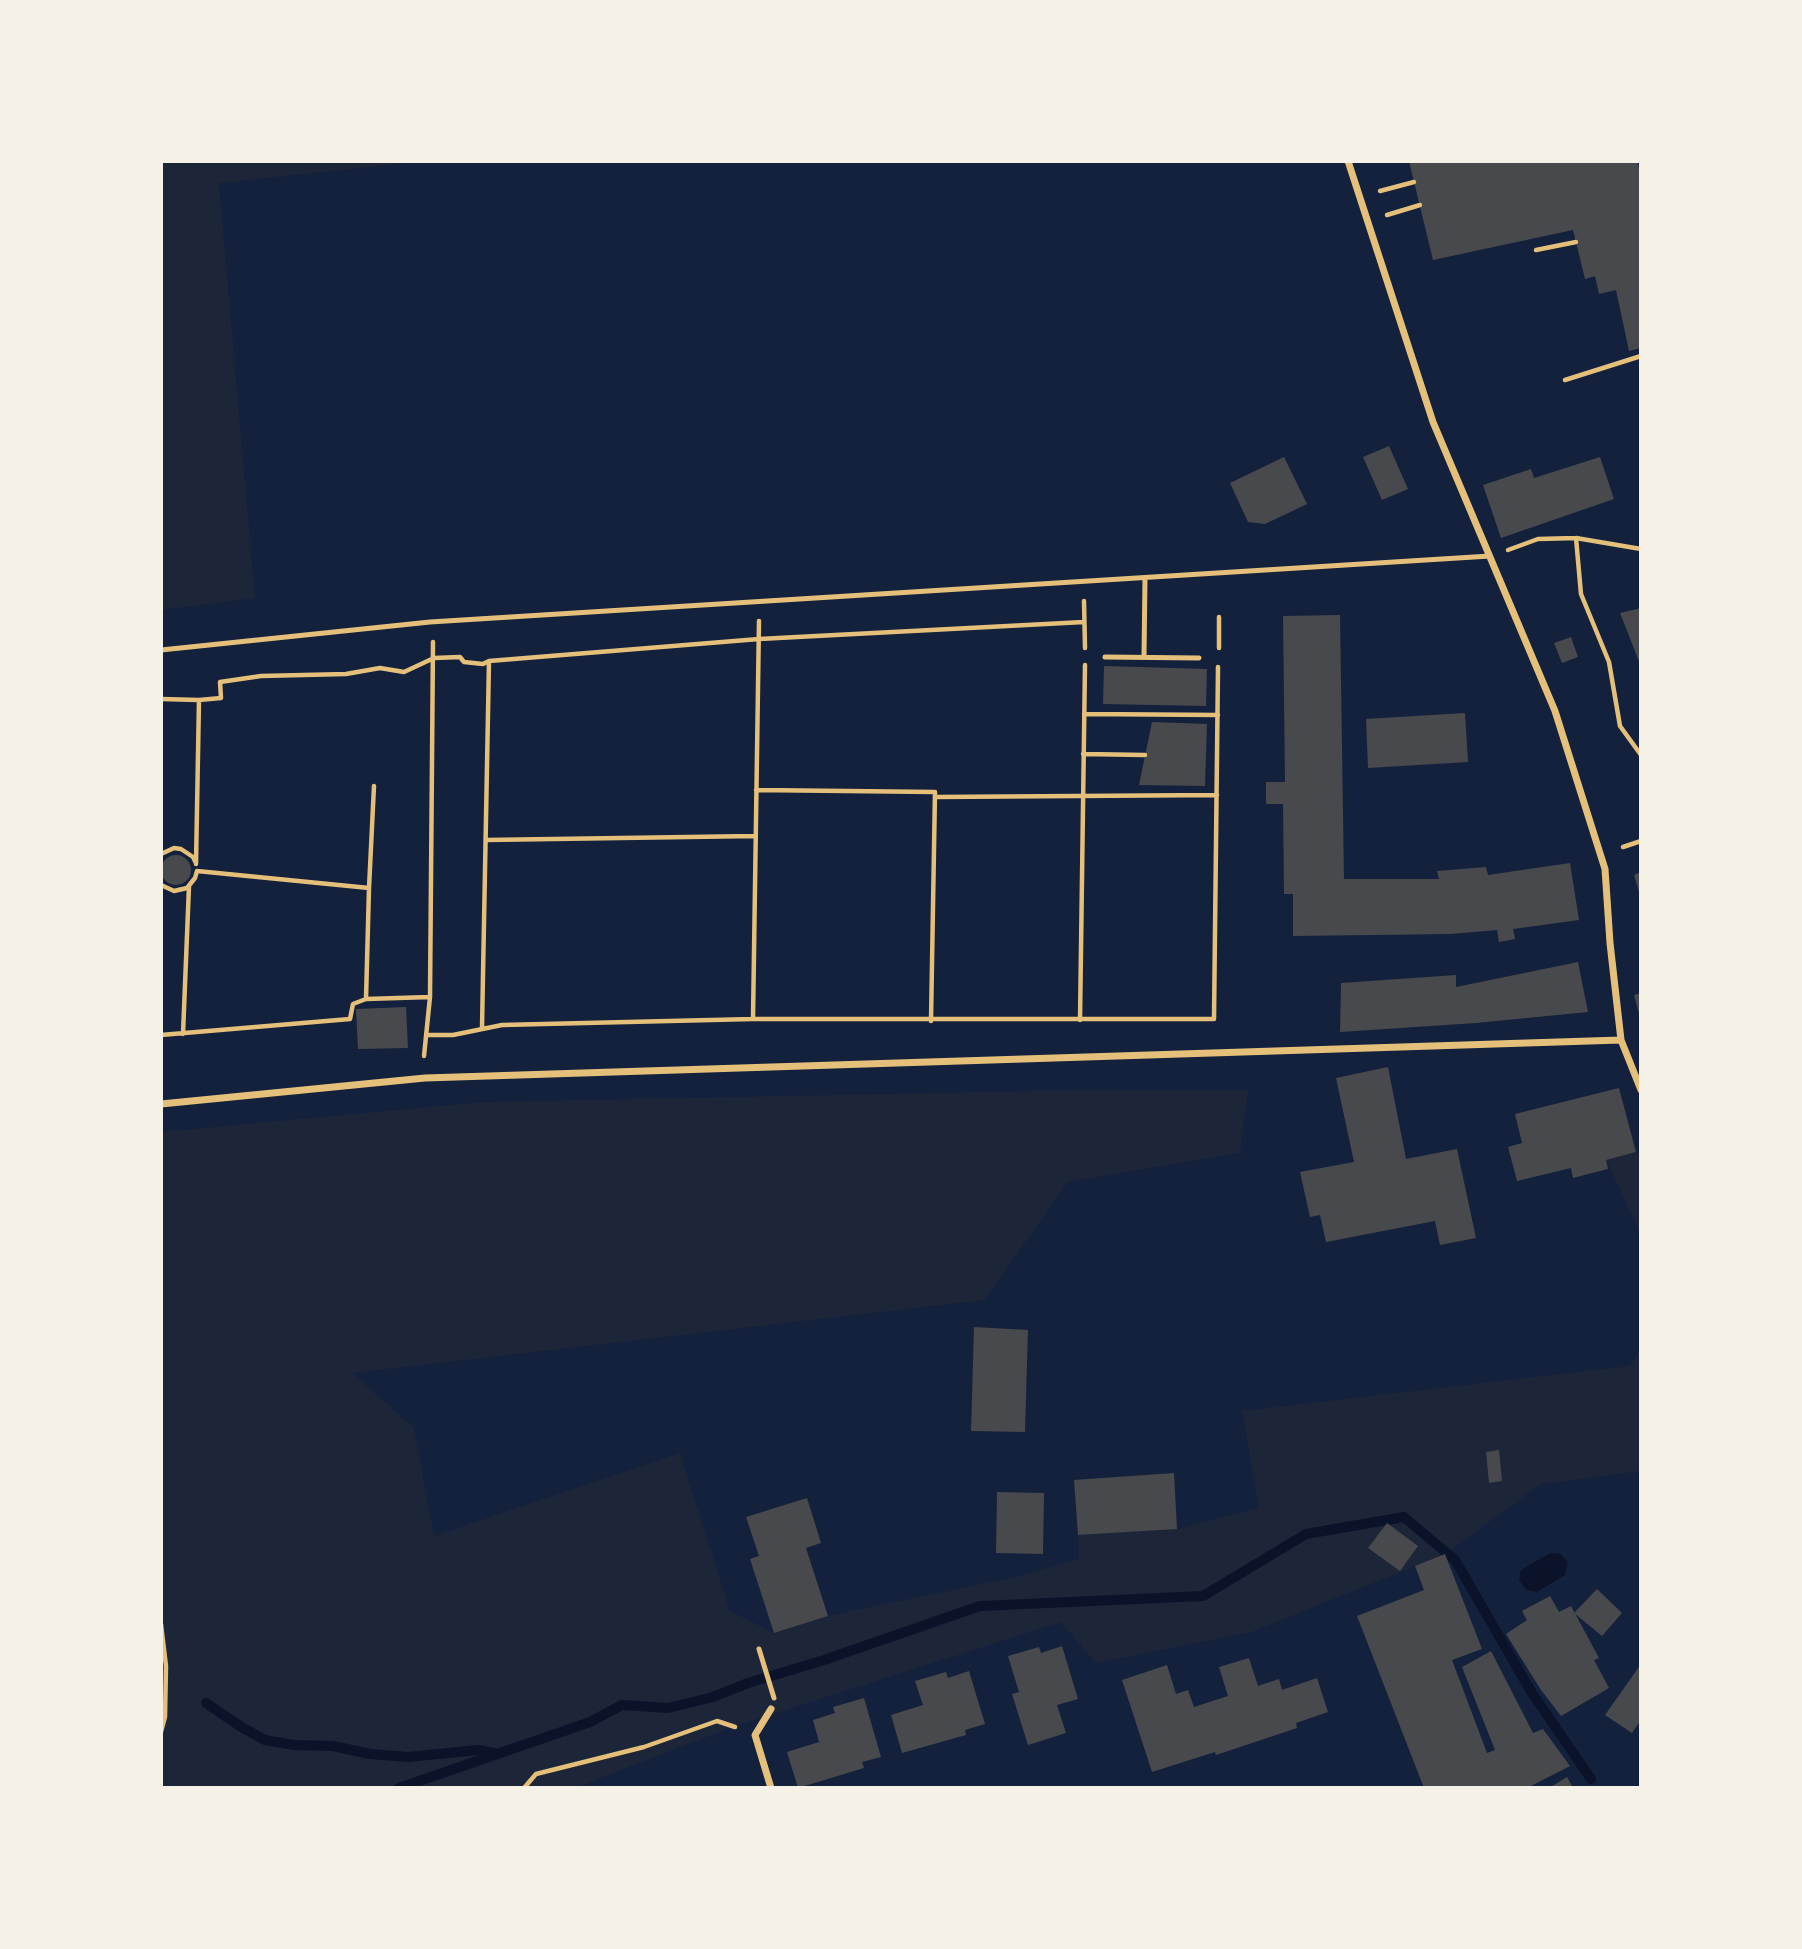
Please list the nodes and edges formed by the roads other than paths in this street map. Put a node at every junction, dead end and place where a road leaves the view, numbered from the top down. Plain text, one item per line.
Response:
1 (1348, 161) edge
2 (1490, 556) junction
3 (1144, 578) junction
4 (161, 650) edge
5 (1105, 657) dead end
6 (1144, 657) junction
7 (1199, 658) dead end
8 (1621, 1040) junction
9 (1641, 1090) edge
10 (161, 1104) edge
11 (759, 1649) dead end
12 (774, 1698) dead end
13 (771, 1709) dead end
14 (771, 1788) edge

1 - 2 street
2 - 3 lane
2 - 8 street
3 - 4 lane
3 - 6 lane
5 - 6 lane
6 - 7 lane
8 - 9 street
8 - 10 street
11 - 12 lane
13 - 14 street

